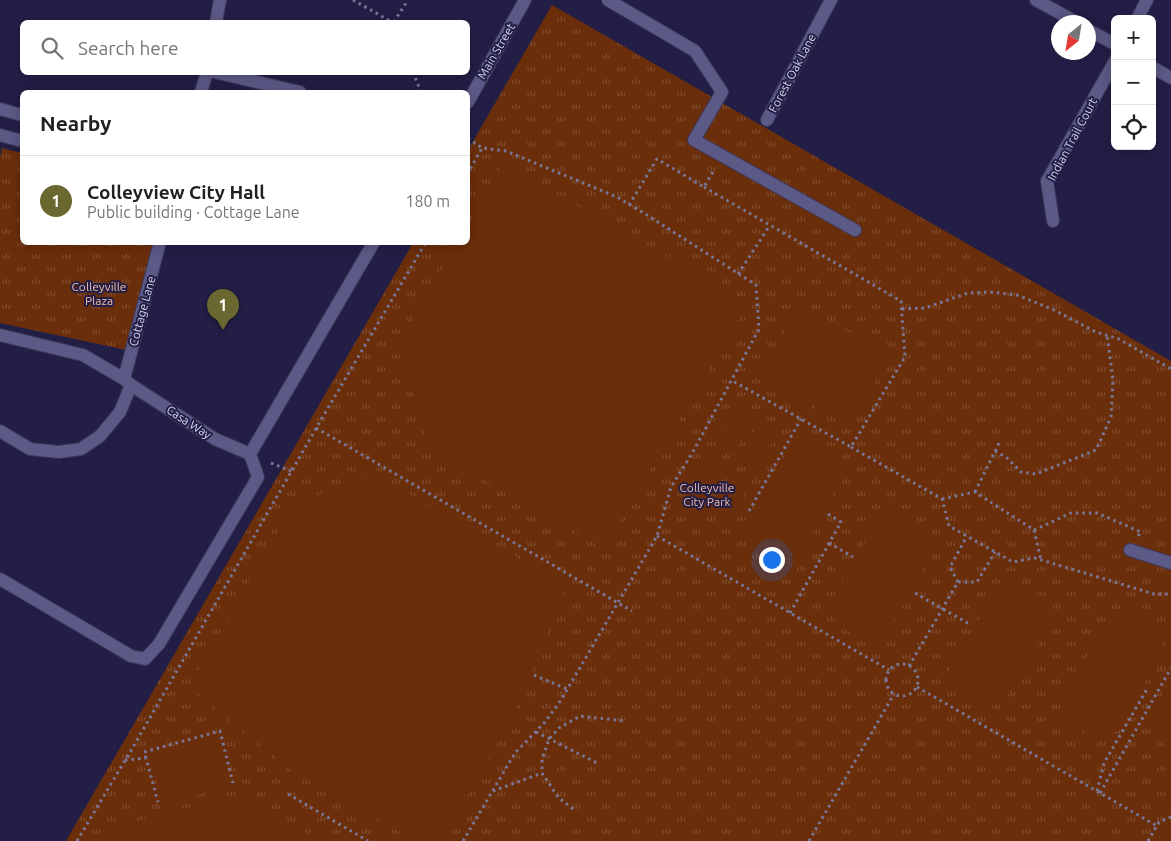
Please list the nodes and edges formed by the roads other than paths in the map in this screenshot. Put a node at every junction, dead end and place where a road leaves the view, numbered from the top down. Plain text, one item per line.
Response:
1 (220, 0) edge
2 (525, 0) edge
3 (608, 0) edge
4 (831, 0) edge
5 (1036, 0) edge
6 (1147, 0) edge
7 (1063, 15) edge
8 (1139, 15) edge
9 (216, 20) edge
10 (1096, 34) edge
11 (1111, 42) edge
12 (1111, 68) edge
13 (1156, 69) edge
14 (206, 75) edge
15 (227, 75) edge
16 (1171, 78) edge
17 (202, 90) edge
18 (291, 90) edge
19 (470, 98) edge
20 (0, 109) edge
21 (20, 114) edge
22 (767, 120) dead end
23 (0, 135) edge
24 (20, 140) edge
25 (1053, 221) dead end
26 (855, 230) dead end
27 (159, 245) edge
28 (372, 245) edge
29 (0, 335) edge
30 (128, 382) junction
31 (0, 431) edge
32 (250, 454) junction
33 (1130, 550) road end
34 (1171, 562) edge
35 (0, 580) edge

1 - 9 street
2 - 19 street, Main Street
3 - 26 street
4 - 22 street, Forest Oak Lane
5 - 7 street
6 - 8 street
10 - 11 street
12 - 25 street, Indian Trail Court
13 - 16 street
14 - 17 street
15 - 18 street
20 - 21 street
23 - 24 street
27 - 30 street, Cottage Lane
28 - 32 street
29 - 30 street, Casa Way
30 - 31 street, Cottage Lane
30 - 32 street, Casa Way
32 - 35 street
33 - 34 street

